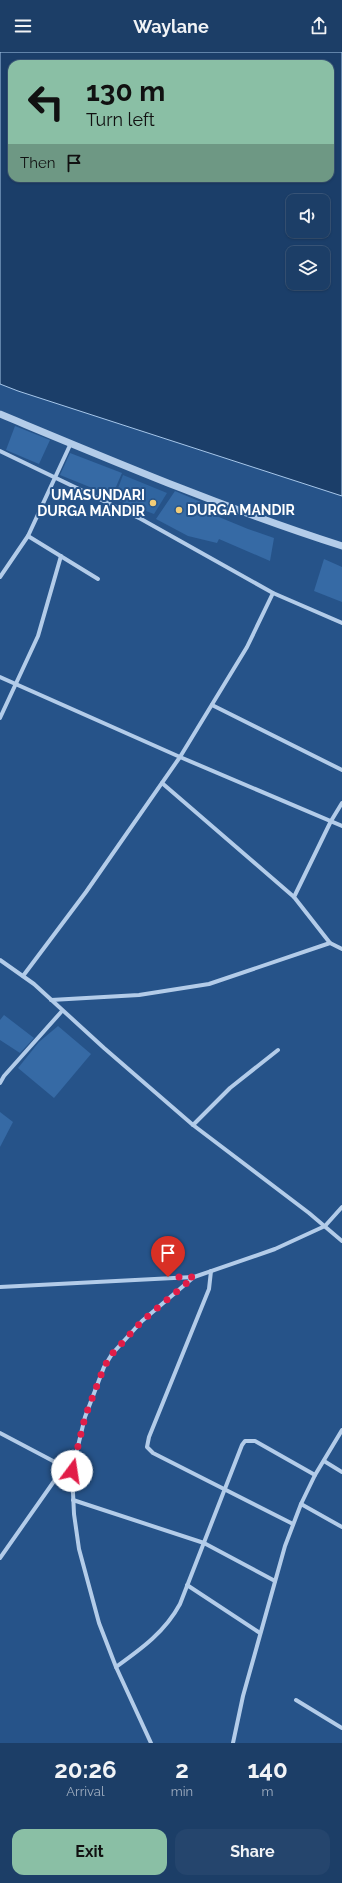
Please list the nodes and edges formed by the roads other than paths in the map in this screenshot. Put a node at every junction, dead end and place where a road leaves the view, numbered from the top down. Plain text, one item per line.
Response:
1 (0, 414) edge
2 (71, 443) junction
3 (0, 451) edge
4 (56, 477) junction
5 (28, 536) junction
6 (342, 546) edge
7 (61, 556) junction
8 (0, 577) edge
9 (98, 579) dead end
10 (273, 593) junction
11 (342, 623) edge
12 (0, 677) edge
13 (17, 684) junction
14 (212, 705) junction
15 (0, 718) edge
16 (180, 757) junction
17 (342, 770) edge
18 (162, 783) junction
19 (342, 803) edge
20 (331, 821) junction
21 (342, 826) edge
22 (294, 897) junction
23 (330, 943) junction
24 (342, 949) edge
25 (0, 960) edge
26 (23, 976) junction
27 (52, 1000) junction
28 (62, 1011) junction
29 (278, 1050) dead end
30 (0, 1082) edge
31 (193, 1125) junction
32 (342, 1207) edge
33 (325, 1226) junction
34 (342, 1241) edge
35 (211, 1271) junction
36 (194, 1277) junction
37 (0, 1287) edge
38 (342, 1430) edge
39 (0, 1433) edge
40 (324, 1461) junction
41 (64, 1467) junction
42 (72, 1471) junction
43 (342, 1472) edge
44 (315, 1475) junction
45 (225, 1489) junction
46 (73, 1500) junction
47 (301, 1504) junction
48 (293, 1524) junction
49 (342, 1527) edge
50 (204, 1543) junction
51 (0, 1558) edge
52 (275, 1581) junction
53 (187, 1585) junction
54 (260, 1633) junction
55 (116, 1667) junction
56 (296, 1700) dead end
57 (342, 1728) edge
58 (151, 1743) edge
59 (233, 1743) edge

1 - 2 street
2 - 4 street
2 - 6 street
3 - 4 street
4 - 5 street
4 - 10 street
5 - 7 street
5 - 8 street
7 - 9 street
7 - 13 street
10 - 11 street
10 - 14 street
12 - 13 street
13 - 15 street
13 - 16 street
14 - 16 street
14 - 17 street
16 - 18 street
16 - 20 street
18 - 22 street
18 - 26 street
19 - 20 street
20 - 21 street
20 - 22 street
22 - 23 street
23 - 24 street
23 - 27 street
25 - 26 street
26 - 27 street
27 - 28 street
28 - 30 street
28 - 31 street
29 - 31 street
31 - 33 street
32 - 33 street
33 - 34 street
33 - 35 street
35 - 36 street
35 - 45 street
36 - 37 street
36 - 42 street
38 - 40 street
39 - 41 street
40 - 43 street
40 - 44 street
41 - 42 street
41 - 51 street
42 - 46 street
44 - 45 street
44 - 47 street
45 - 48 street
45 - 50 street
46 - 50 street
46 - 55 street
47 - 48 street
47 - 49 street
48 - 52 street
50 - 52 street
50 - 53 street
52 - 54 street
53 - 54 street
53 - 55 street
54 - 59 street
55 - 58 street
56 - 57 street

